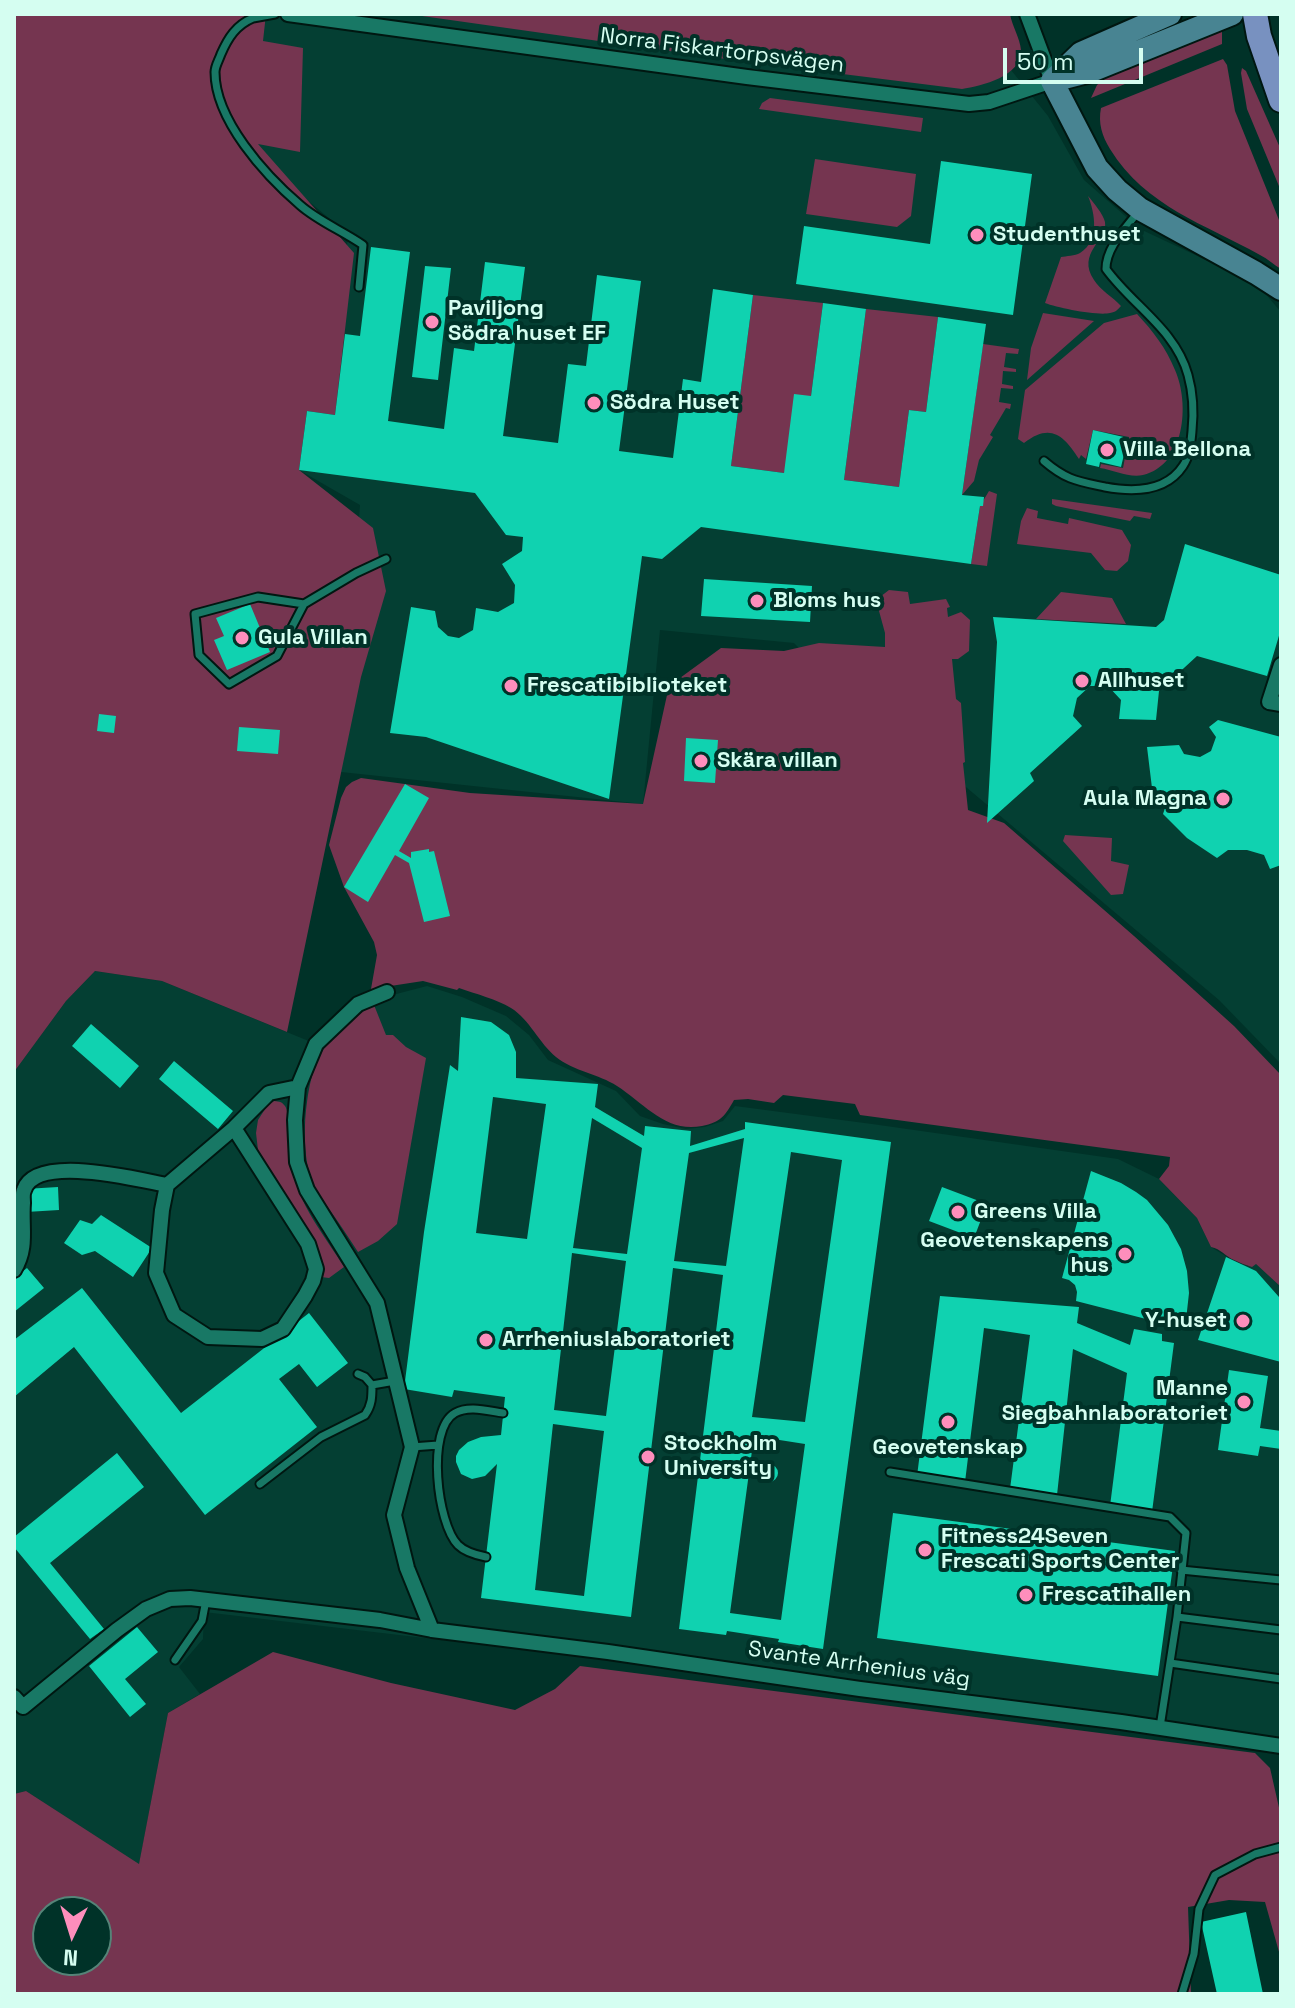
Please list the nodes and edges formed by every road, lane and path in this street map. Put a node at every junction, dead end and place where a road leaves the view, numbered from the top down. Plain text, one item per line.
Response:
1 (275, 14) edge
2 (288, 14) edge
3 (1027, 14) edge
4 (1170, 14) edge
5 (1232, 14) edge
6 (1255, 14) edge
7 (253, 16) edge
8 (1052, 81) junction
9 (1281, 100) edge
10 (1140, 209) junction
11 (359, 287) dead end
12 (1281, 289) edge
13 (1044, 461) dead end
14 (386, 559) dead end
15 (304, 604) junction
16 (1281, 665) edge
17 (1281, 704) edge
18 (387, 992) dead end
19 (298, 1087) junction
20 (234, 1128) junction
21 (167, 1185) junction
22 (14, 1270) edge
23 (358, 1374) dead end
24 (396, 1381) junction
25 (372, 1385) junction
26 (503, 1413) dead end
27 (438, 1445) junction
28 (412, 1447) junction
29 (890, 1472) dead end
30 (260, 1484) dead end
31 (486, 1557) dead end
32 (1181, 1570) junction
33 (1281, 1580) edge
34 (206, 1600) junction
35 (1177, 1617) junction
36 (432, 1630) junction
37 (1281, 1630) edge
38 (175, 1660) dead end
39 (1170, 1663) junction
40 (1281, 1679) edge
41 (14, 1697) edge
42 (1160, 1727) junction
43 (1281, 1747) edge
44 (1281, 1847) edge
45 (1182, 1994) edge

1 - 7 lane
2 - 8 street, Norra Fiskartorpsvägen
3 - 8 street
4 - 8 street
5 - 8 street
6 - 9 main road
7 - 11 lane
8 - 10 street
10 - 12 street
10 - 13 lane
14 - 15 lane
15 - 15 lane
16 - 17 street
18 - 19 street
19 - 20 street
19 - 24 street
20 - 21 street
20 - 21 street
21 - 22 street
23 - 25 lane
24 - 25 lane
24 - 28 street
25 - 30 lane
26 - 27 lane
27 - 28 lane
27 - 31 lane
28 - 36 street
29 - 32 lane
32 - 33 lane
32 - 35 lane
34 - 36 street, Svante Arrhenius väg
34 - 38 lane
34 - 41 street, Svante Arrhenius väg
35 - 37 lane
35 - 39 lane
36 - 42 street, Svante Arrhenius väg
39 - 40 lane
39 - 42 lane
42 - 43 street, Svante Arrhenius väg
44 - 45 lane

